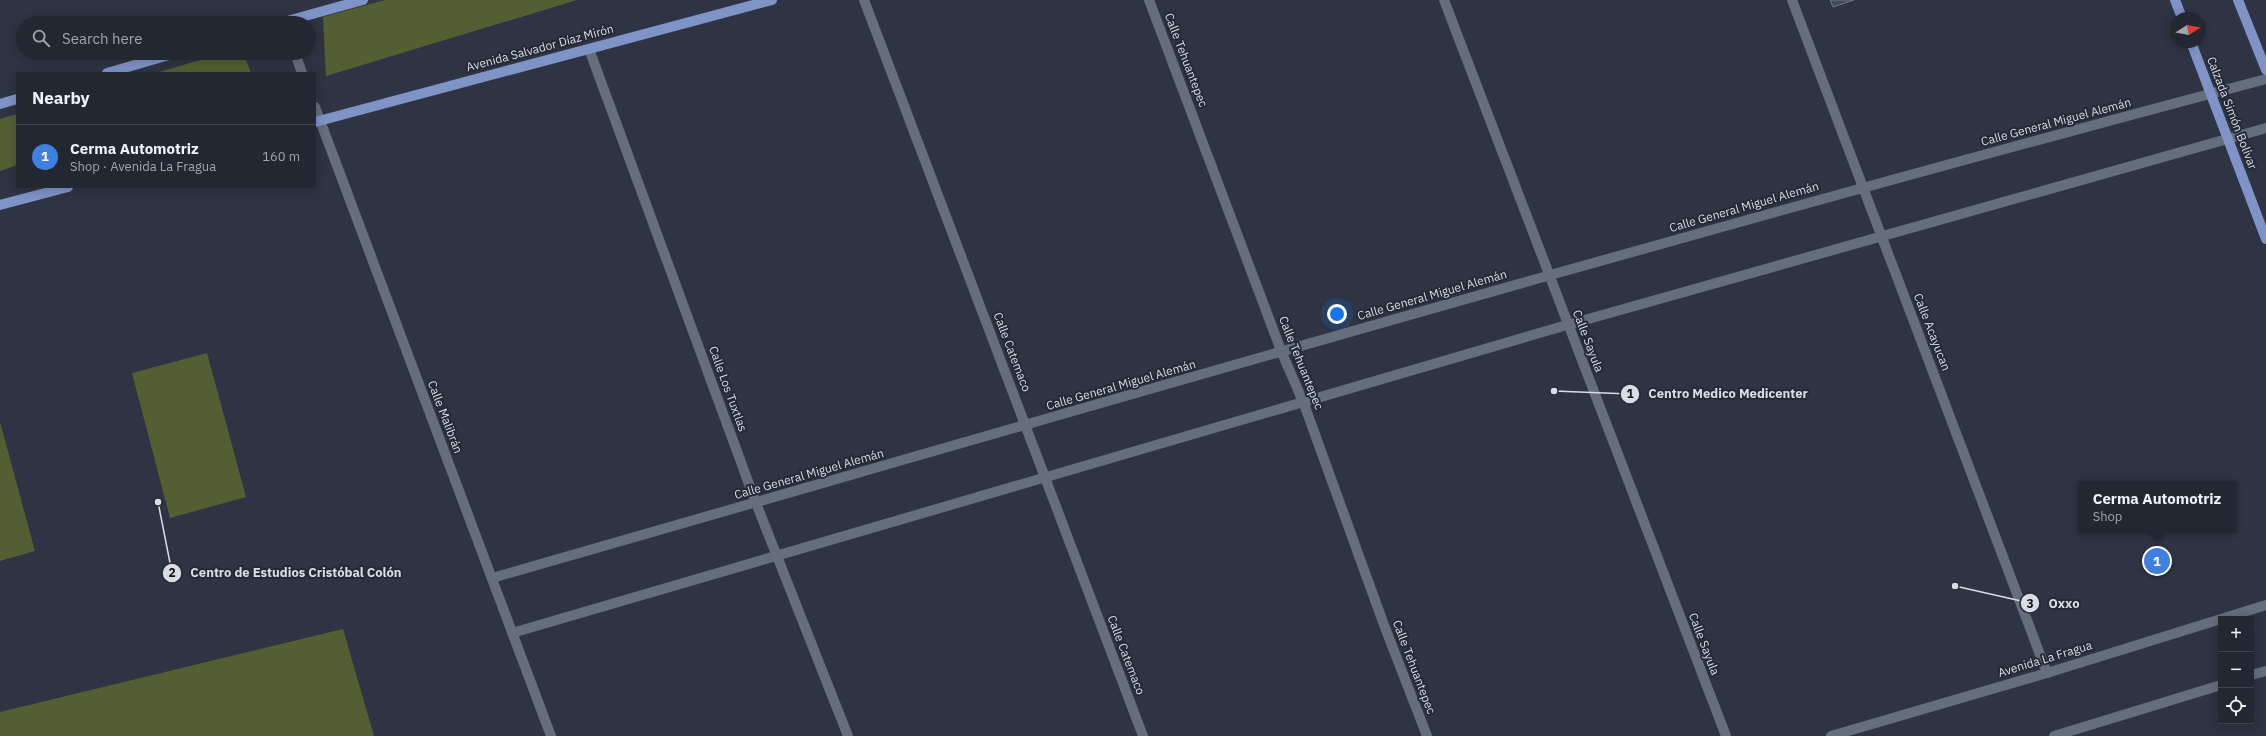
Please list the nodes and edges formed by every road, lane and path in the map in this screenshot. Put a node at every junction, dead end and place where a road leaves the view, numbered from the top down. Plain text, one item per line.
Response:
1 (363, 0) edge
2 (772, 0) edge
3 (864, 0) edge
4 (1149, 0) edge
5 (1444, 0) edge
6 (1792, 0) edge
7 (2175, 0) edge
8 (2238, 0) edge
9 (2180, 12) edge
10 (307, 16) edge
11 (2193, 48) edge
12 (589, 49) junction
13 (152, 60) edge
14 (297, 60) edge
15 (2266, 70) edge
16 (110, 72) edge
17 (302, 72) edge
18 (2266, 79) edge
19 (2211, 93) junction
20 (16, 99) edge
21 (0, 104) edge
22 (317, 121) edge
23 (2266, 128) edge
24 (2228, 139) junction
25 (1862, 187) junction
26 (64, 188) edge
27 (0, 205) edge
28 (1882, 237) junction
29 (2266, 239) edge
30 (1550, 275) junction
31 (1567, 325) junction
32 (1282, 353) junction
33 (1304, 404) junction
34 (1026, 426) junction
35 (1046, 479) junction
36 (756, 503) junction
37 (776, 556) junction
38 (492, 578) junction
39 (2266, 605) edge
40 (512, 633) junction
41 (2266, 671) edge
42 (2047, 673) junction
43 (2254, 675) edge
44 (2218, 686) edge
45 (551, 736) edge
46 (848, 736) edge
47 (1143, 736) edge
48 (1427, 736) edge
49 (1726, 736) edge
50 (1831, 736) edge
51 (2054, 736) edge

1 - 10 main road
2 - 12 main road, Avenida Salvador Díaz Mirón
3 - 34 street, Calle Catemaco
4 - 32 street, Calle Tehuantepec
5 - 30 street, Calle Sayula
6 - 25 street, Calle Acayucan
7 - 9 main road
8 - 15 main road
11 - 19 main road, Calzada Simón Bolívar
12 - 22 main road, Avenida Salvador Díaz Mirón
12 - 36 street, Calle Los Tuxtlas
13 - 16 main road
14 - 17 street
18 - 19 street, Calle General Miguel Alemán
19 - 24 main road, Calzada Simón Bolívar
19 - 25 street, Calle General Miguel Alemán
20 - 21 main road
22 - 38 street, Calle Malibrán
23 - 24 street
24 - 28 street
24 - 29 main road, Calzada Simón Bolívar
25 - 28 street, Calle Acayucan
25 - 30 street, Calle General Miguel Alemán
26 - 27 main road
28 - 31 street
28 - 42 street, Calle Acayucan
30 - 31 street, Calle Sayula
30 - 32 street, Calle General Miguel Alemán
31 - 33 street
31 - 49 street, Calle Sayula
32 - 33 street, Calle Tehuantepec
32 - 34 street, Calle General Miguel Alemán
33 - 35 street
33 - 48 street, Calle Tehuantepec
34 - 35 street, Calle Catemaco
34 - 36 street, Calle General Miguel Alemán
35 - 37 street
35 - 47 street, Calle Catemaco
36 - 37 street, Calle Los Tuxtlas
36 - 38 street, Calle General Miguel Alemán
37 - 40 street
37 - 46 street, Calle Los Tuxtlas
38 - 40 street, Calle Malibrán
39 - 42 street, Avenida La Fragua
40 - 45 street, Calle Malibrán
41 - 43 street
42 - 50 street, Avenida La Fragua
44 - 51 street

